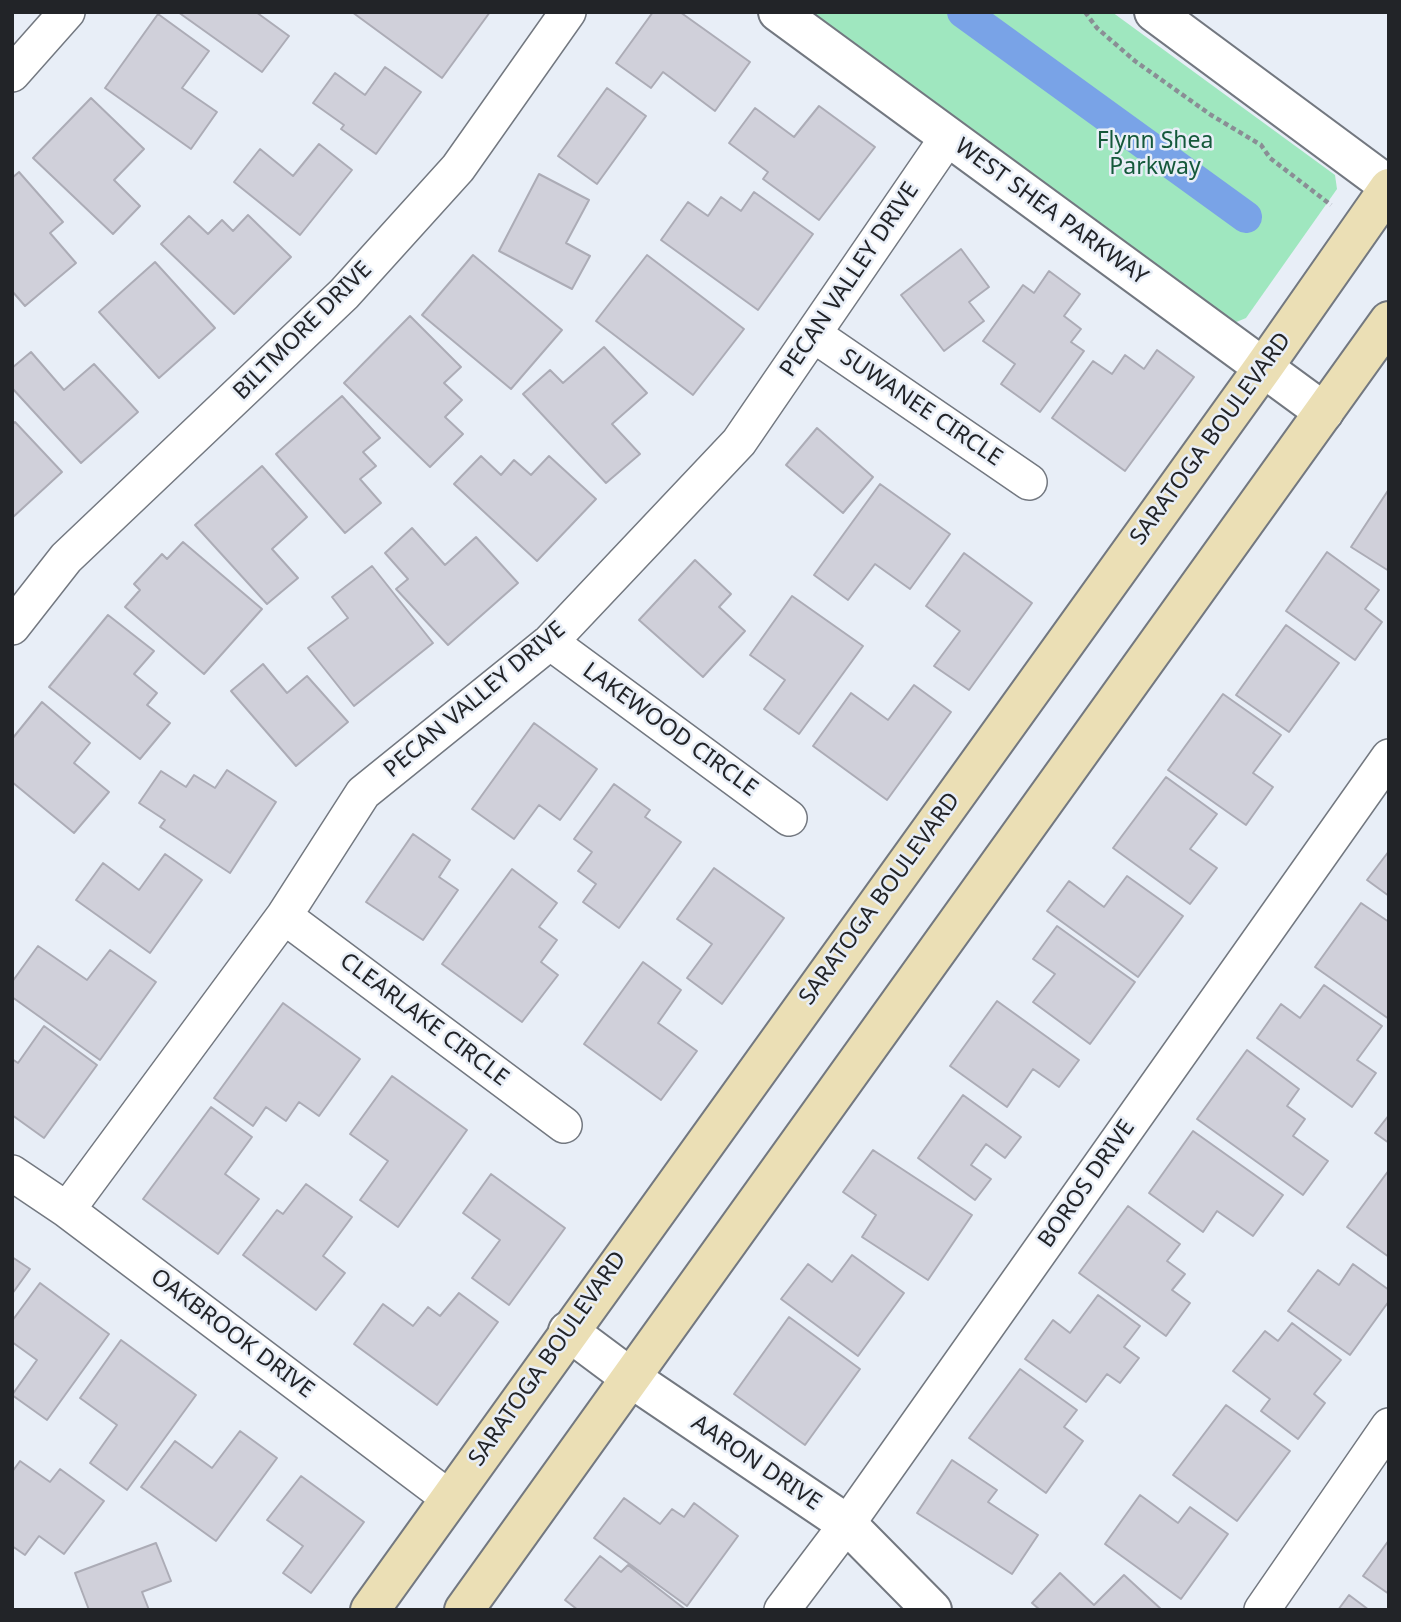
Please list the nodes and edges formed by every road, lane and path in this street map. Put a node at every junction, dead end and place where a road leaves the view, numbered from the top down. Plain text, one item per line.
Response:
1 (67, 12) edge
2 (568, 12) edge
3 (778, 12) edge
4 (1085, 12) edge
5 (1154, 12) edge
6 (12, 74) edge
7 (948, 136) junction
8 (1389, 187) edge
9 (1331, 205) dead end
10 (1389, 321) edge
11 (813, 334) junction
12 (1263, 368) junction
13 (1324, 412) junction
14 (1029, 482) dead end
15 (12, 627) edge
16 (550, 642) junction
17 (1389, 757) edge
18 (789, 818) dead end
19 (284, 916) junction
20 (564, 1125) dead end
21 (12, 1172) edge
22 (67, 1210) junction
23 (568, 1331) junction
24 (631, 1378) junction
25 (1389, 1426) edge
26 (449, 1499) junction
27 (847, 1524) junction
28 (370, 1610) edge
29 (464, 1610) edge
30 (782, 1610) edge
31 (932, 1610) edge
32 (1262, 1610) edge

1 - 6 street
2 - 15 street, BILTMORE DRIVE
3 - 7 street, WEST SHEA PARKWAY
4 - 9 path
5 - 8 street
7 - 11 street, PECAN VALLEY DRIVE
7 - 12 street, WEST SHEA PARKWAY
8 - 12 main road, SARATOGA BOULEVARD
10 - 13 main road
11 - 14 street, SUWANEE CIRCLE
11 - 16 street, PECAN VALLEY DRIVE
12 - 13 street, WEST SHEA PARKWAY
12 - 23 main road, SARATOGA BOULEVARD
13 - 24 main road
16 - 18 street, LAKEWOOD CIRCLE
16 - 19 street, PECAN VALLEY DRIVE
17 - 27 street, BOROS DRIVE
19 - 20 street, CLEARLAKE CIRCLE
19 - 22 street, PECAN VALLEY DRIVE
21 - 22 street, OAKBROOK DRIVE
22 - 26 street, OAKBROOK DRIVE
23 - 24 street, AARON DRIVE
23 - 26 main road, SARATOGA BOULEVARD
24 - 27 street, AARON DRIVE
24 - 29 main road
25 - 32 street
26 - 28 main road, SARATOGA BOULEVARD
27 - 30 street, BOROS DRIVE
27 - 31 street, AARON DRIVE

